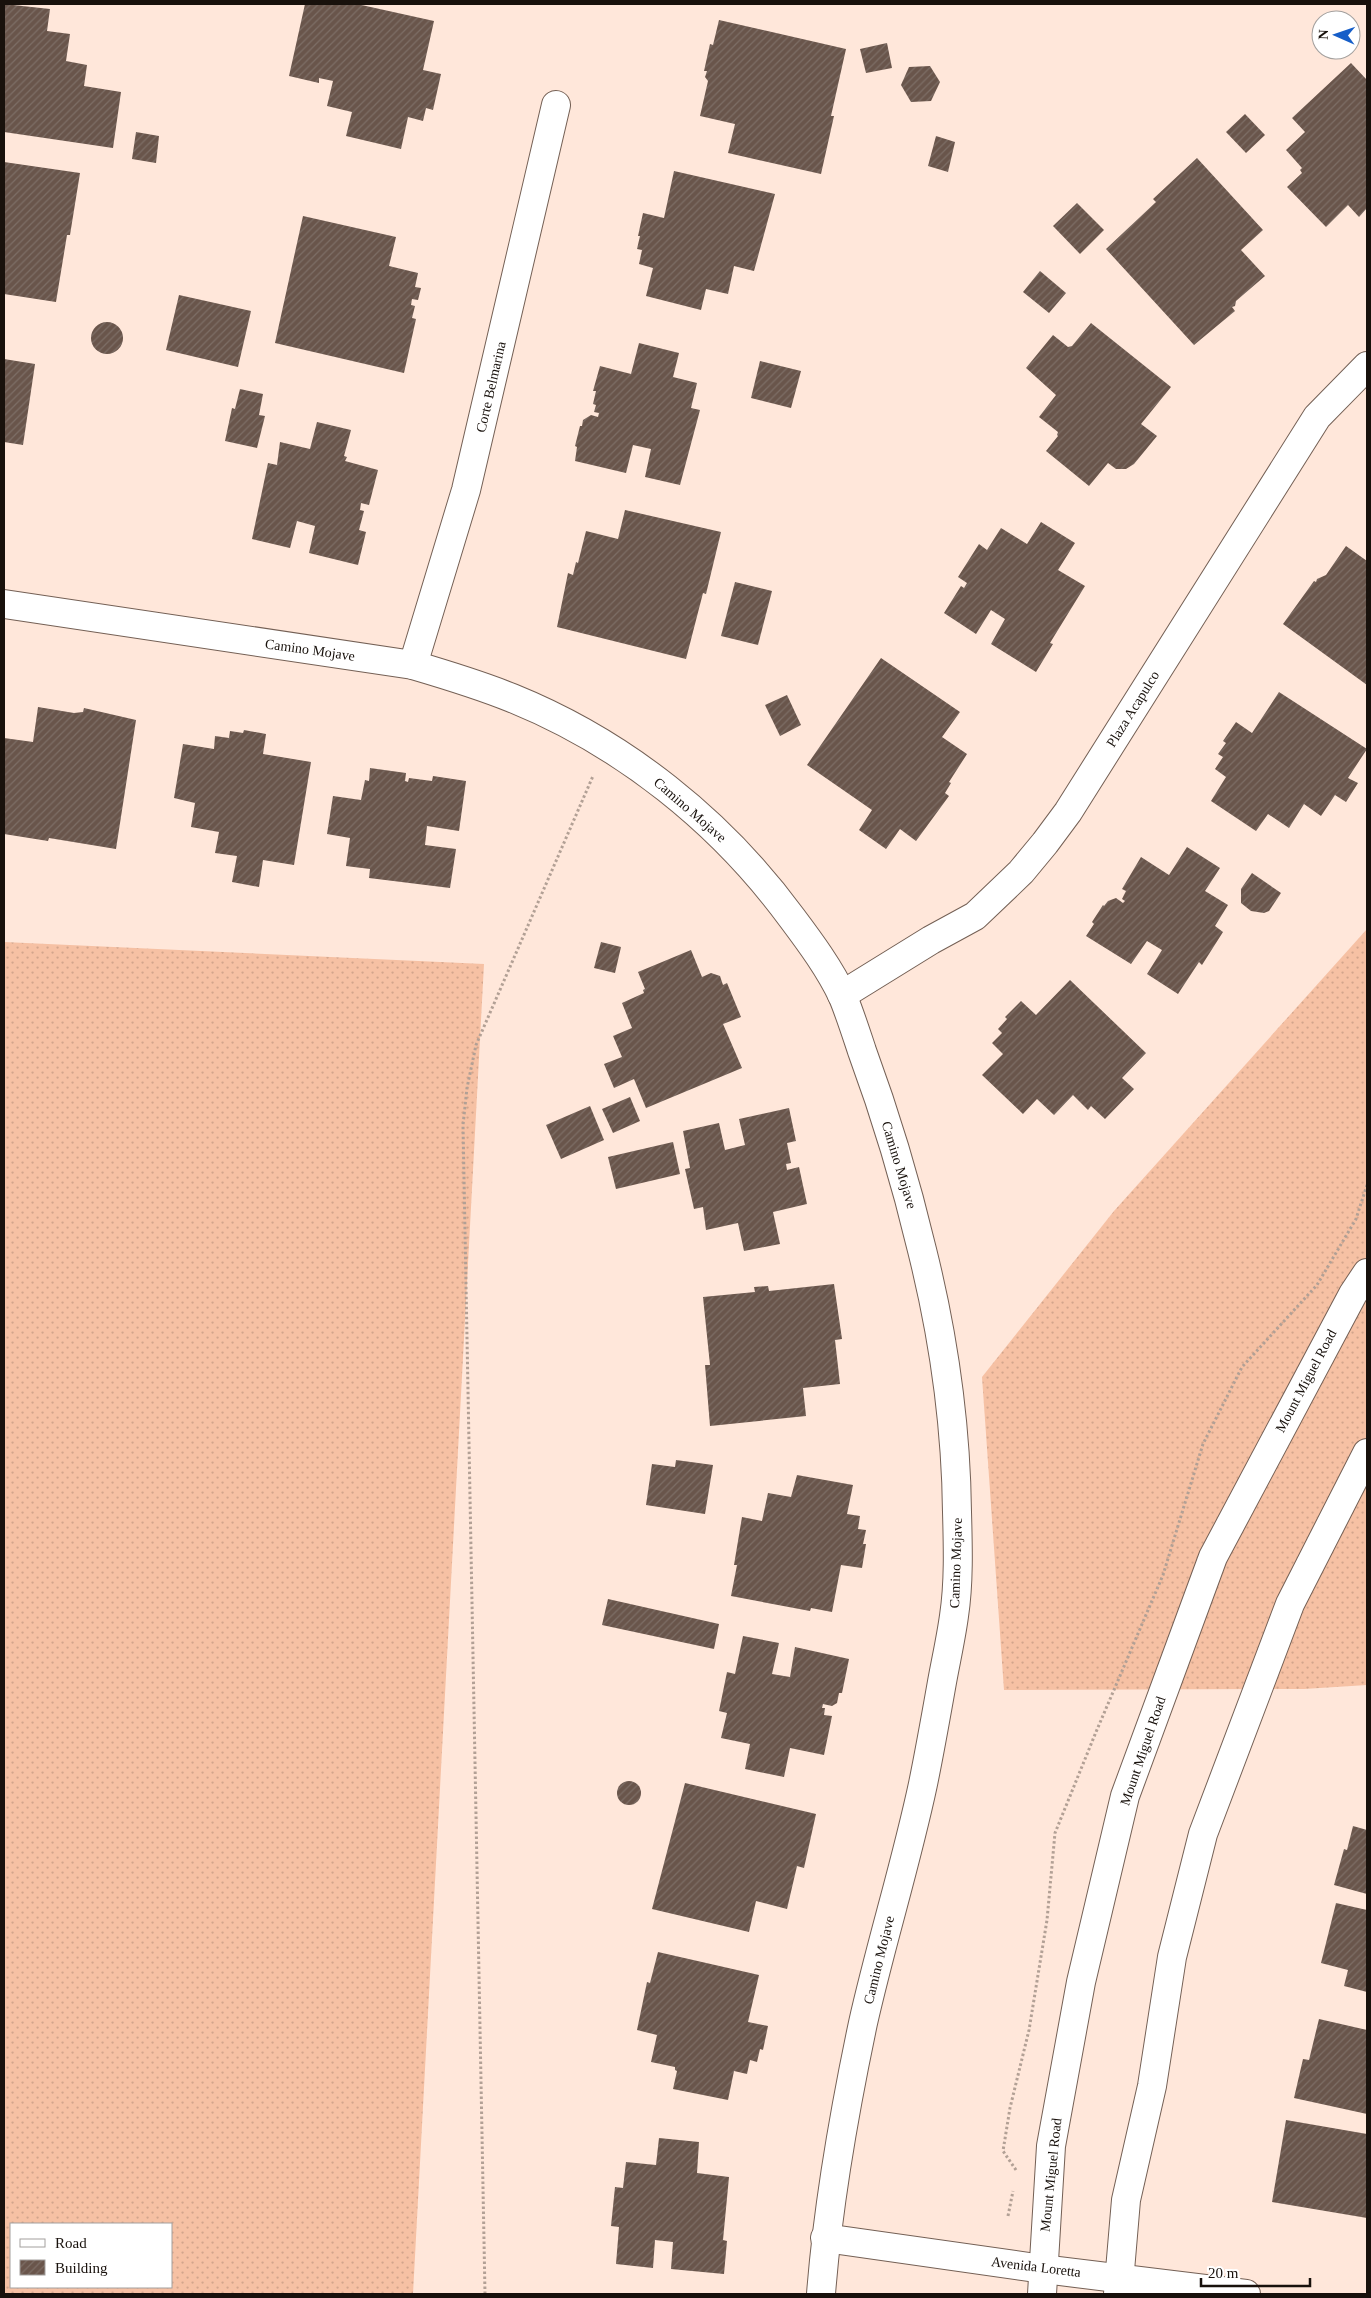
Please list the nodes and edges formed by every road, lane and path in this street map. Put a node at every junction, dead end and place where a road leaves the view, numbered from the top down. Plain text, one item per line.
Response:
1 (556, 105) dead end
2 (1367, 366) edge
3 (4, 604) edge
4 (414, 666) junction
5 (606, 746) junction
6 (842, 995) junction
7 (1367, 1273) edge
8 (1367, 1453) edge
9 (825, 2238) junction
10 (1042, 2282) edge
11 (1119, 2286) edge
12 (486, 2294) edge
13 (821, 2294) edge
14 (1246, 2294) edge

1 - 4 street, Corte Belmarina
2 - 6 street, Plaza Acapulco
3 - 4 street, Camino Mojave
4 - 5 street, Camino Mojave
5 - 6 street, Camino Mojave
5 - 12 path
6 - 9 street, Camino Mojave
7 - 10 street, Mount Miguel Road
8 - 11 street
9 - 10 street, Avenida Loretta
9 - 13 street, Camino Mojave
10 - 11 street, Avenida Loretta
11 - 14 street, Avenida Loretta

